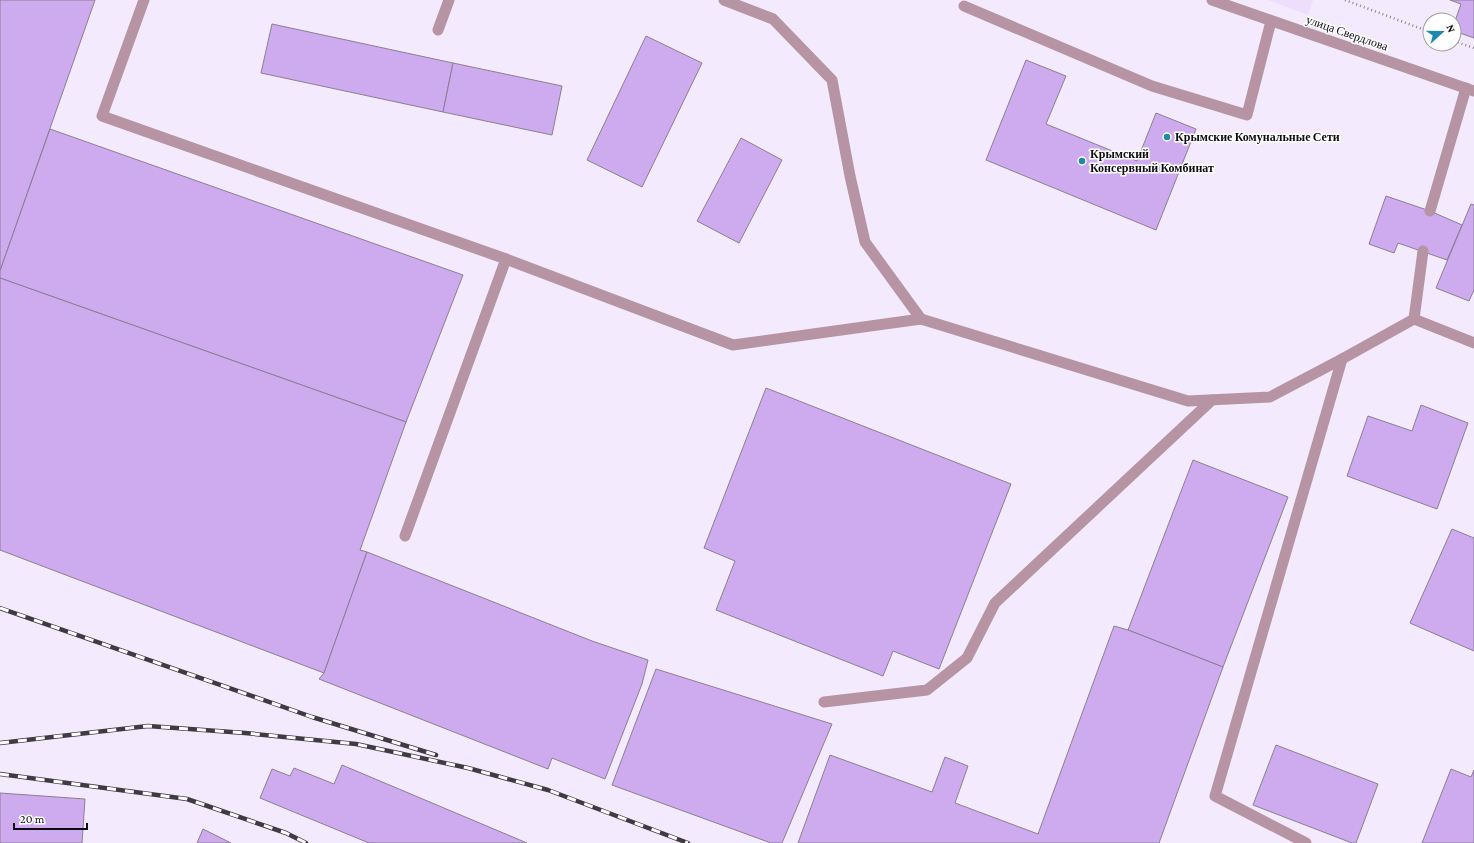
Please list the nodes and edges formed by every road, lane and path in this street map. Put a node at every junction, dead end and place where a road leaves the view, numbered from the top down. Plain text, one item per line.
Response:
1 (144, 0) edge
2 (448, 0) edge
3 (724, 0) edge
4 (1212, 0) edge
5 (1345, 0) edge
6 (964, 6) dead end
7 (1271, 21) junction
8 (1422, 29) edge
9 (438, 30) dead end
10 (1462, 44) edge
11 (1474, 48) edge
12 (1470, 89) edge
13 (1430, 211) dead end
14 (1423, 251) dead end
15 (506, 259) junction
16 (921, 319) junction
17 (1414, 319) junction
18 (1474, 343) edge
19 (1342, 359) junction
20 (1212, 400) junction
21 (405, 536) dead end
22 (824, 702) dead end
23 (1306, 843) edge

1 - 15 street
2 - 9 street
3 - 16 street
4 - 7 street, улица Свердлова
5 - 8 path
6 - 7 street
7 - 12 street, улица Свердлова
10 - 11 path
12 - 13 street
14 - 17 street
15 - 16 street
15 - 21 street
16 - 20 street
17 - 18 street
17 - 19 street
19 - 20 street
19 - 23 street
20 - 22 street

